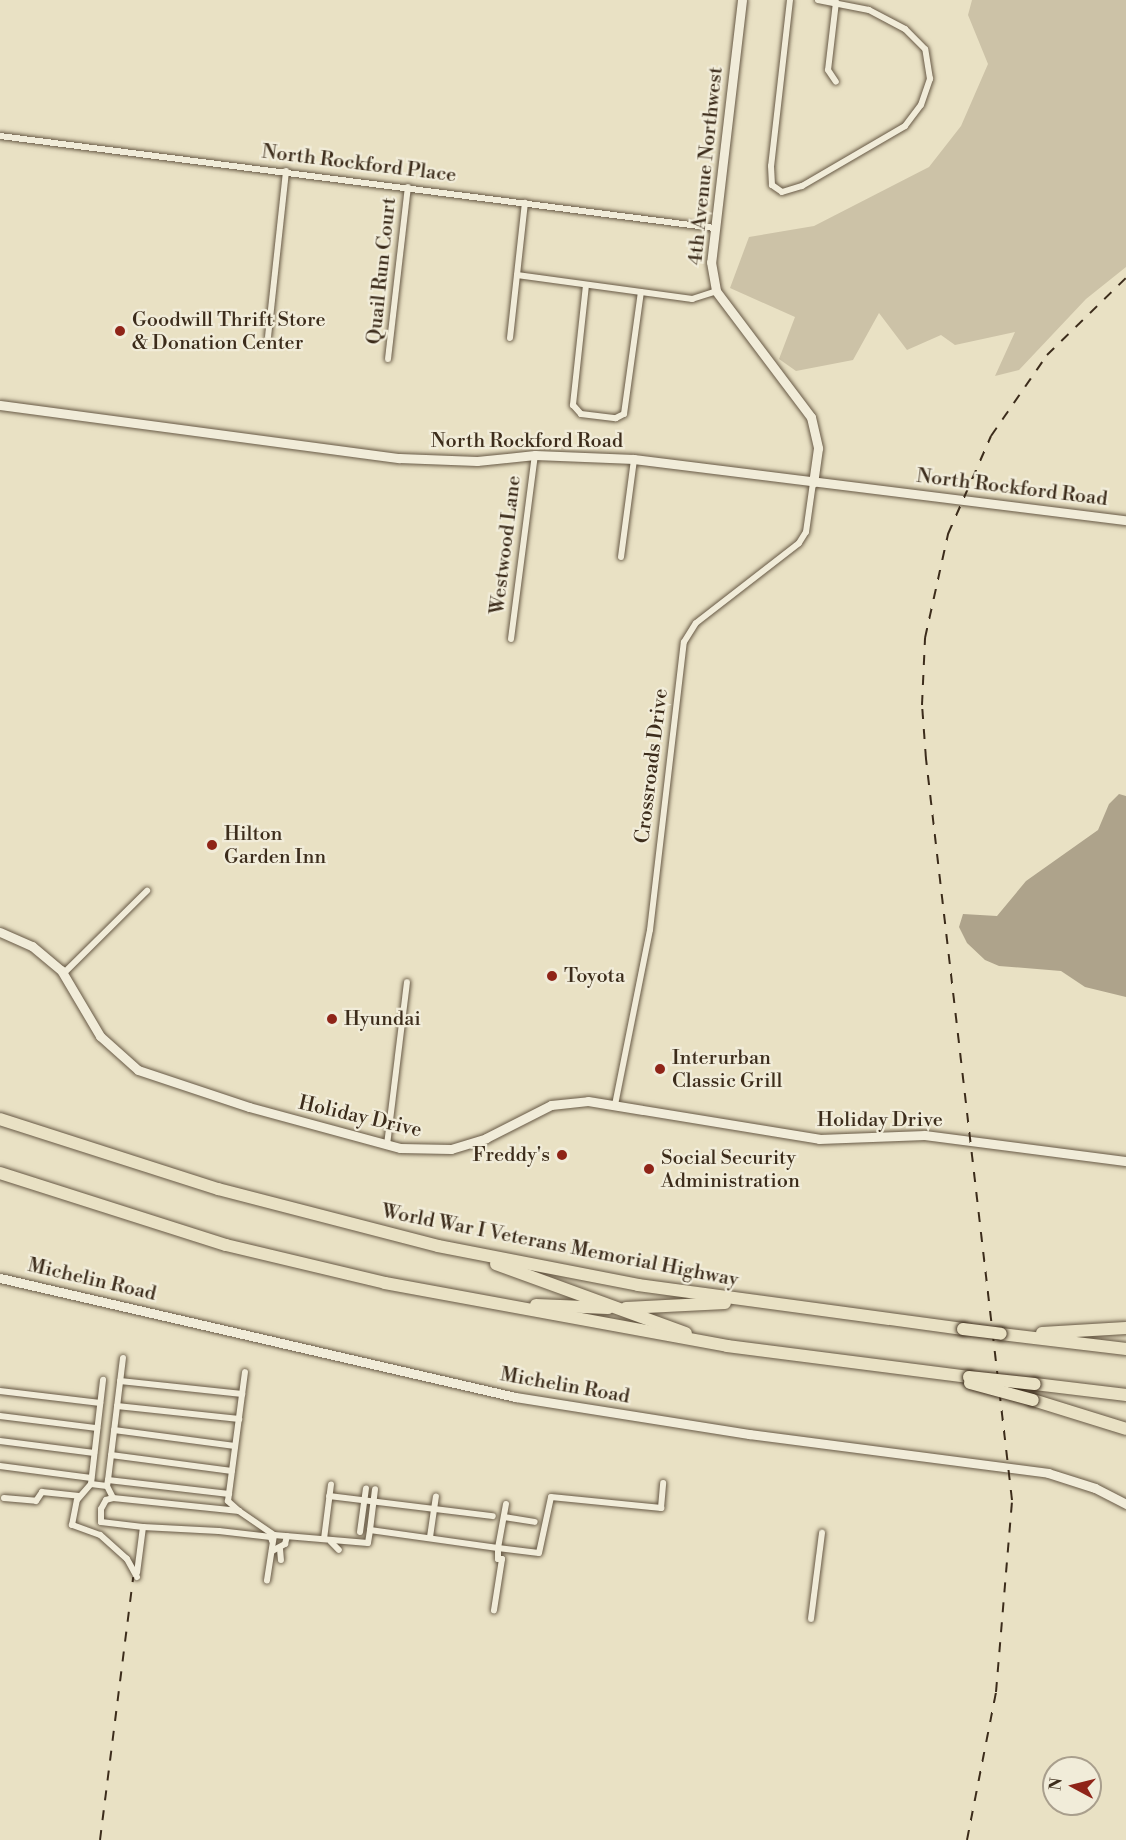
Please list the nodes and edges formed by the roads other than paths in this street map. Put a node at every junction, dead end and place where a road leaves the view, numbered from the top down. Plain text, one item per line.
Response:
1 (742, 0) edge
2 (790, 0) edge
3 (820, 0) edge
4 (836, 2) junction
5 (837, 82) dead end
6 (0, 136) edge
7 (286, 171) junction
8 (408, 187) junction
9 (525, 203) junction
10 (714, 228) junction
11 (517, 275) junction
12 (586, 285) junction
13 (716, 291) junction
14 (641, 292) junction
15 (268, 337) dead end
16 (510, 338) dead end
17 (388, 359) dead end
18 (0, 405) edge
19 (535, 455) junction
20 (634, 459) junction
21 (813, 483) junction
22 (1126, 520) edge
23 (621, 557) dead end
24 (511, 639) dead end
25 (147, 891) dead end
26 (0, 932) edge
27 (64, 973) junction
28 (407, 982) dead end
29 (615, 1105) junction
30 (0, 1119) edge
31 (387, 1145) junction
32 (1126, 1161) edge
33 (0, 1173) edge
34 (438, 1246) junction
35 (0, 1278) edge
36 (451, 1295) junction
37 (745, 1302) junction
38 (618, 1308) junction
39 (1126, 1328) edge
40 (1027, 1335) junction
41 (727, 1346) junction
42 (1126, 1349) edge
43 (123, 1358) dead end
44 (245, 1372) dead end
45 (104, 1380) dead end
46 (970, 1380) junction
47 (120, 1381) junction
48 (0, 1391) edge
49 (242, 1394) junction
50 (1126, 1395) edge
51 (100, 1403) junction
52 (117, 1406) junction
53 (0, 1416) edge
54 (239, 1419) junction
55 (97, 1428) junction
56 (1126, 1429) edge
57 (114, 1430) junction
58 (0, 1441) edge
59 (235, 1446) junction
60 (94, 1453) junction
61 (111, 1455) junction
62 (0, 1466) edge
63 (232, 1471) junction
64 (91, 1481) junction
65 (108, 1483) junction
66 (663, 1483) dead end
67 (331, 1484) dead end
68 (366, 1488) dead end
69 (375, 1489) dead end
70 (229, 1494) junction
71 (80, 1496) junction
72 (329, 1496) junction
73 (436, 1496) dead end
74 (4, 1498) dead end
75 (113, 1498) junction
76 (364, 1501) junction
77 (373, 1502) junction
78 (506, 1504) dead end
79 (1126, 1504) edge
80 (434, 1509) junction
81 (239, 1511) junction
82 (493, 1516) dead end
83 (504, 1517) junction
84 (535, 1522) dead end
85 (143, 1527) junction
86 (370, 1530) junction
87 (360, 1532) dead end
88 (822, 1533) dead end
89 (274, 1535) junction
90 (287, 1537) junction
91 (430, 1537) junction
92 (324, 1539) junction
93 (340, 1541) junction
94 (273, 1542) junction
95 (498, 1548) junction
96 (280, 1549) junction
97 (272, 1551) junction
98 (281, 1560) dead end
99 (267, 1580) dead end
100 (494, 1610) dead end
101 (811, 1619) dead end

1 - 10 street, 4th Avenue Northwest
2 - 4 street
3 - 4 street
4 - 5 street
6 - 7 street, North Rockford Place
7 - 8 street, North Rockford Place
7 - 15 street
8 - 9 street, North Rockford Place
8 - 17 street, Quail Run Court
9 - 10 street, North Rockford Place
9 - 11 street
10 - 13 street, 4th Avenue Northwest
11 - 12 street
11 - 16 street
12 - 14 street
12 - 14 street
13 - 14 street
13 - 21 street, 4th Avenue Northwest
18 - 19 street, North Rockford Road
19 - 20 street, North Rockford Road
19 - 24 street, Westwood Lane
20 - 21 street, North Rockford Road
20 - 23 street
21 - 22 street, North Rockford Road
21 - 29 street, Crossroads Drive
25 - 27 street
26 - 27 street, Holiday Drive
27 - 31 street, Holiday Drive
28 - 31 street
29 - 31 street, Holiday Drive
29 - 32 street, Holiday Drive
30 - 34 highway, World War I Veterans Memorial Highway
33 - 36 highway
34 - 37 highway, World War I Veterans Memorial Highway
34 - 38 highway
35 - 79 street, Michelin Road
36 - 38 highway
36 - 41 highway
37 - 38 highway
37 - 40 highway, World War I Veterans Memorial Highway, bridge
38 - 41 highway
39 - 40 highway
40 - 42 highway, World War I Veterans Memorial Highway
41 - 46 highway
43 - 47 street
44 - 49 street
45 - 51 street
46 - 50 highway, bridge
46 - 56 highway, bridge
47 - 49 street
47 - 52 street
48 - 51 street
49 - 54 street
51 - 55 street
52 - 54 street
52 - 57 street
53 - 55 street
54 - 59 street
55 - 60 street
57 - 59 street
57 - 61 street
58 - 60 street
59 - 63 street
60 - 64 street
61 - 63 street
61 - 65 street
62 - 64 street
63 - 70 street
64 - 65 street
64 - 71 street
65 - 70 street
65 - 75 street
66 - 95 street
67 - 72 street
68 - 76 street
69 - 77 street
70 - 81 street
71 - 74 street
71 - 85 street
72 - 76 street
72 - 92 street
73 - 80 street
75 - 81 street
75 - 85 street
76 - 77 street
76 - 87 street
77 - 80 street
77 - 86 street
78 - 83 street
80 - 82 street
80 - 91 street
81 - 89 street
83 - 84 street
83 - 95 street
85 - 94 street
86 - 91 street
86 - 93 street
88 - 101 street
89 - 90 street
89 - 94 street
90 - 92 street
90 - 93 street
90 - 94 street
90 - 96 street
91 - 95 street
92 - 93 street
94 - 97 street
95 - 100 street
96 - 97 street
96 - 98 street
97 - 99 street

